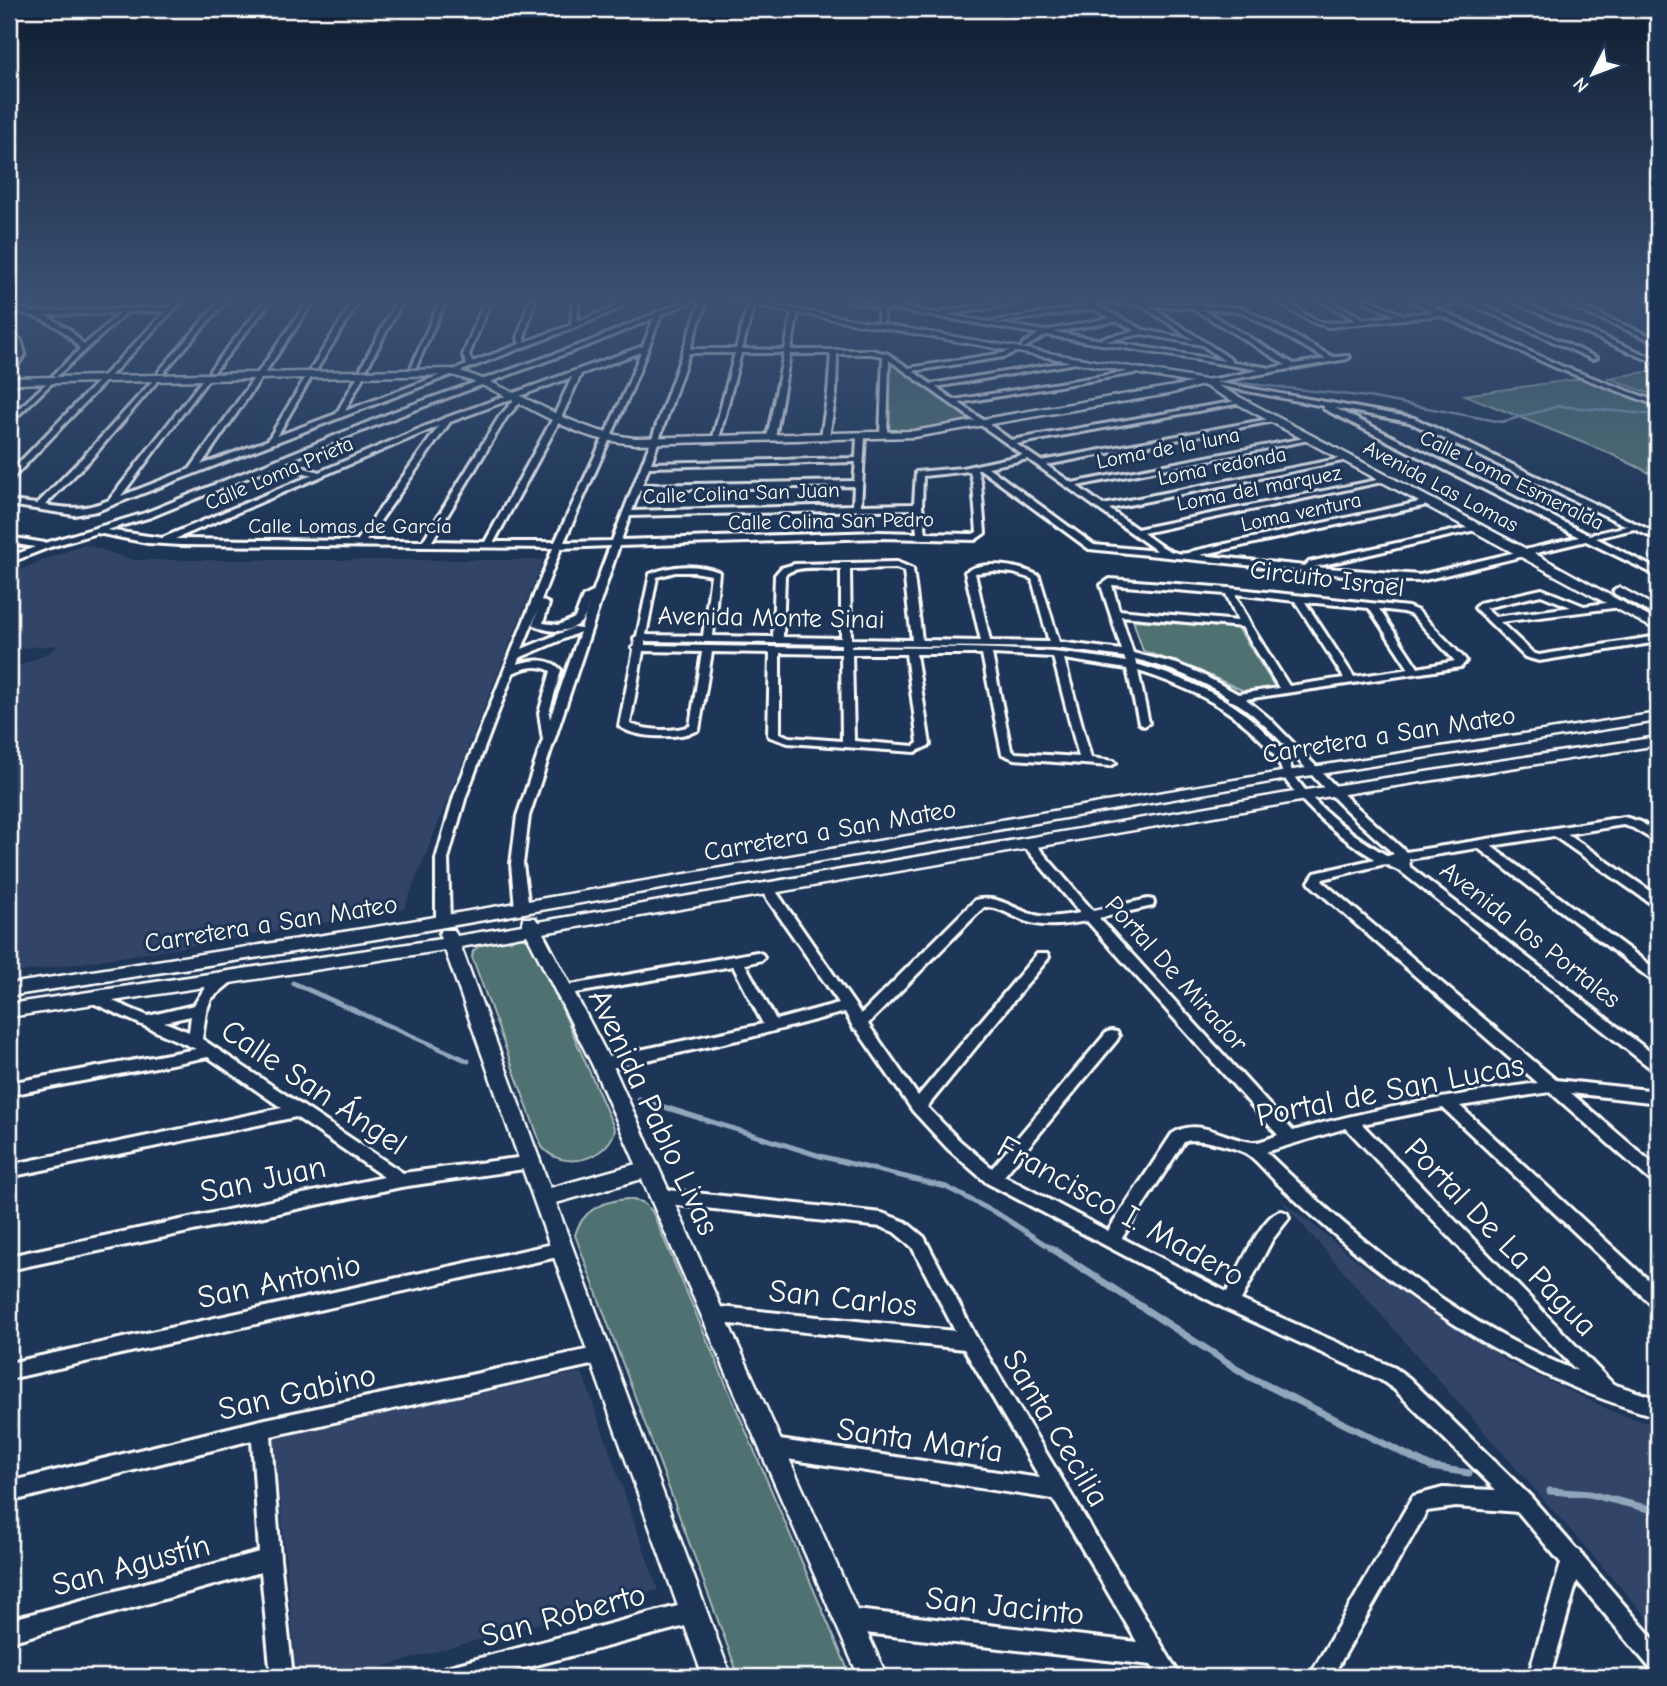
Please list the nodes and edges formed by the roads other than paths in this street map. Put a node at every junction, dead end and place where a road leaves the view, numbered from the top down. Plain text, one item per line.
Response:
1 (53, 379) edge
2 (103, 379) edge
3 (156, 379) edge
4 (206, 379) edge
5 (256, 379) edge
6 (308, 379) edge
7 (358, 379) edge
8 (434, 379) edge
9 (482, 379) edge
10 (490, 379) edge
11 (498, 379) edge
12 (561, 379) edge
13 (575, 379) edge
14 (631, 379) edge
15 (678, 379) edge
16 (731, 379) edge
17 (781, 379) edge
18 (833, 379) edge
19 (885, 379) edge
20 (920, 379) edge
21 (975, 379) edge
22 (1097, 379) edge
23 (1194, 379) edge
24 (1204, 379) edge
25 (1222, 379) edge
26 (1593, 379) edge
27 (492, 381) junction
28 (1209, 381) junction
29 (930, 386) junction
30 (1228, 386) junction
31 (517, 396) junction
32 (1312, 400) junction
33 (953, 402) junction
34 (1243, 402) junction
35 (1658, 404) edge
36 (340, 414) junction
37 (557, 418) junction
38 (448, 420) junction
39 (1275, 420) junction
40 (9, 422) edge
41 (983, 422) junction
42 (883, 435) junction
43 (861, 436) junction
44 (825, 437) junction
45 (771, 438) junction
46 (715, 439) junction
47 (1311, 439) junction
48 (605, 440) junction
49 (271, 441) junction
50 (655, 441) junction
51 (1013, 442) junction
52 (1031, 456) junction
53 (1348, 459) junction
54 (859, 460) junction
55 (280, 463) junction
56 (1042, 463) junction
57 (645, 465) junction
58 (977, 467) junction
59 (194, 470) junction
60 (321, 475) junction
61 (9, 477) edge
62 (1387, 480) junction
63 (858, 483) junction
64 (1072, 485) junction
65 (636, 488) junction
66 (113, 501) junction
67 (1429, 502) junction
68 (9, 503) edge
69 (918, 506) junction
70 (39, 507) junction
71 (857, 507) junction
72 (1104, 507) junction
73 (627, 514) junction
74 (1636, 526) junction
75 (1477, 527) junction
76 (100, 531) junction
77 (1138, 531) junction
78 (922, 535) junction
79 (1588, 537) junction
80 (1658, 537) edge
81 (9, 540) edge
82 (162, 542) junction
83 (360, 543) junction
84 (614, 543) junction
85 (426, 544) junction
86 (488, 544) junction
87 (47, 545) junction
88 (558, 545) junction
89 (1542, 549) junction
90 (1526, 553) junction
91 (1175, 556) junction
92 (553, 558) joint
93 (9, 560) edge
94 (845, 566) junction
95 (1298, 568) junction
96 (1658, 573) edge
97 (1229, 591) junction
98 (597, 594) junction
99 (1298, 598) junction
100 (537, 600) junction
101 (1621, 604) junction
102 (1372, 606) junction
103 (1583, 609) junction
104 (1115, 613) junction
105 (1658, 613) edge
106 (1493, 620) junction
107 (1245, 624) junction
108 (586, 625) junction
109 (1658, 627) edge
110 (522, 639) junction
111 (1658, 639) edge
112 (638, 643) junction
113 (708, 644) junction
114 (777, 645) junction
115 (847, 646) junction
116 (537, 647) junction
117 (914, 647) junction
118 (987, 648) junction
119 (1056, 651) junction
120 (515, 656) junction
121 (1130, 660) junction
122 (509, 671) junction
123 (571, 671) junction
124 (1415, 671) junction
125 (1351, 681) junction
126 (1286, 690) junction
127 (1236, 698) junction
128 (1218, 700) junction
129 (1658, 717) edge
130 (1143, 723) dead end
131 (1658, 726) edge
132 (1658, 741) edge
133 (548, 742) junction
134 (848, 743) junction
135 (1086, 761) junction
136 (1110, 763) dead end
137 (1500, 765) junction
138 (1315, 772) junction
139 (1287, 775) junction
140 (1334, 791) junction
141 (1306, 795) junction
142 (1051, 818) junction
143 (1557, 832) junction
144 (1658, 839) edge
145 (1028, 843) junction
146 (1481, 844) junction
147 (798, 860) junction
148 (1383, 860) junction
149 (1403, 862) junction
150 (766, 887) junction
151 (1658, 902) edge
152 (1148, 903) dead end
153 (1089, 915) junction
154 (527, 918) junction
155 (447, 932) junction
156 (757, 957) dead end
157 (1042, 957) dead end
158 (737, 961) junction
159 (239, 974) junction
160 (1658, 978) edge
161 (9, 990) edge
162 (564, 990) junction
163 (91, 997) junction
164 (848, 1006) junction
165 (198, 1009) junction
166 (9, 1011) edge
167 (146, 1021) junction
168 (859, 1025) junction
169 (772, 1027) junction
170 (1112, 1036) dead end
171 (201, 1046) junction
172 (602, 1064) junction
173 (1658, 1066) edge
174 (1555, 1086) junction
175 (9, 1089) edge
176 (1658, 1097) edge
177 (1446, 1102) junction
178 (918, 1107) junction
179 (295, 1111) junction
180 (1349, 1121) junction
181 (1289, 1137) junction
182 (1253, 1149) junction
183 (532, 1162) junction
184 (649, 1170) junction
185 (9, 1171) edge
186 (1658, 1177) edge
187 (993, 1178) junction
188 (401, 1180) junction
189 (658, 1196) junction
190 (544, 1198) junction
191 (1281, 1218) dead end
192 (1111, 1240) junction
193 (562, 1249) junction
194 (9, 1263) edge
195 (1658, 1300) edge
196 (1230, 1303) junction
197 (711, 1314) junction
198 (969, 1341) junction
199 (600, 1355) junction
200 (9, 1371) edge
201 (1610, 1393) junction
202 (1658, 1408) edge
203 (261, 1429) junction
204 (774, 1448) junction
205 (1058, 1490) junction
206 (9, 1492) edge
207 (1522, 1503) junction
208 (1573, 1558) junction
209 (270, 1559) junction
210 (693, 1613) junction
211 (847, 1620) junction
212 (9, 1631) edge
213 (1156, 1655) junction
214 (1658, 1660) edge
215 (282, 1677) edge
216 (450, 1677) edge
217 (716, 1677) edge
218 (873, 1677) edge
219 (1170, 1677) edge
220 (1320, 1677) edge
221 (1539, 1677) edge

1 - 40 street
2 - 61 street
3 - 70 street
4 - 66 street
5 - 59 street
6 - 49 street
7 - 36 street
8 - 36 street
9 - 27 street
10 - 27 street
11 - 27 street
12 - 31 street, Calle Loma Prieta
13 - 37 street
14 - 48 street
15 - 50 street
16 - 46 street
17 - 45 street
18 - 44 street
19 - 42 street
20 - 29 street
21 - 29 street
22 - 33 street
23 - 28 street
24 - 28 street
25 - 28 street
26 - 35 street
27 - 31 street
27 - 55 street
28 - 30 street, Avenida Las Lomas
28 - 34 street, Avenida Las Lomas
28 - 41 street
29 - 33 street
30 - 32 street, Calle Loma Esmeralda
30 - 89 street, Avenida Las Lomas
31 - 37 street
31 - 38 street, Calle Loma Prieta
31 - 85 street
32 - 74 street
32 - 79 street, Calle Loma Esmeralda
33 - 41 street
34 - 39 street, Avenida Las Lomas
34 - 51 street
36 - 49 street
37 - 48 street
37 - 86 street
38 - 60 street, Calle Loma Prieta
38 - 83 street
39 - 47 street, Avenida Las Lomas
39 - 56 street
41 - 42 street
41 - 51 street
42 - 43 street
43 - 44 street
43 - 54 street, Calle Colina San Juan
44 - 45 street
45 - 46 street
46 - 50 street
47 - 53 street, Avenida Las Lomas
47 - 64 street, Loma de la luna
48 - 50 street
48 - 88 street
49 - 59 street
50 - 57 street
51 - 52 street
52 - 56 street
52 - 58 street
53 - 62 street, Avenida Las Lomas
53 - 72 street, Loma redonda
54 - 57 street
54 - 63 street, Calle Colina San Juan
55 - 60 street
55 - 76 street
56 - 64 street
57 - 65 street
58 - 69 street
58 - 78 street, Calle Colina San Pedro
58 - 91 street
59 - 66 street
60 - 82 street, Calle Loma Prieta
62 - 67 street, Avenida Las Lomas
62 - 77 street, Loma del marquez
63 - 65 street
63 - 71 street, Calle Colina San Juan
64 - 72 street
65 - 73 street
66 - 70 street
67 - 75 street, Avenida Las Lomas
67 - 91 street, Loma ventura
68 - 70 street
69 - 71 street, Calle Colina San Juan
69 - 78 street
71 - 73 street, Calle Colina San Juan
72 - 77 street
73 - 84 street
74 - 79 street
74 - 80 street
75 - 90 street, Avenida Las Lomas
75 - 95 street
76 - 82 street, Calle Lomas de García
76 - 87 street
77 - 91 street
78 - 84 street, Calle Colina San Pedro
79 - 89 street
79 - 96 street, Calle Loma Esmeralda
81 - 87 street
82 - 83 street, Calle Lomas de García
83 - 85 street, Calle Lomas de García
84 - 88 street, Calle Colina San Pedro
84 - 98 street, Avenida Pablo Livas
85 - 86 street, Calle Lomas de García
86 - 88 street, Calle Lomas de García
87 - 93 street
88 - 92 street
89 - 90 street
89 - 105 street, Avenida Las Lomas
90 - 95 street
90 - 101 street, Avenida Las Lomas
91 - 95 street
92 - 100 street
94 - 114 street
94 - 115 street
94 - 117 street
97 - 99 street, Circuito Israel
97 - 104 street, Circuito Israel
97 - 107 street
98 - 100 street
98 - 108 street, Avenida Pablo Livas
99 - 102 street, Circuito Israel
99 - 125 street
100 - 110 street
101 - 103 street
101 - 109 street, Avenida Las Lomas
102 - 124 street
102 - 124 street, Circuito Israel
103 - 106 street
103 - 106 street
104 - 107 street
104 - 121 street, Circuito Israel
106 - 111 street
107 - 126 street
108 - 116 street
108 - 123 street, Avenida Pablo Livas
110 - 116 street
110 - 120 street
112 - 113 street, Avenida Monte Sinai
112 - 113 street
112 - 113 street
113 - 114 street, Avenida Monte Sinai
114 - 115 street, Avenida Monte Sinai
114 - 134 street
115 - 117 street, Avenida Monte Sinai
115 - 134 street
116 - 120 street
116 - 123 street
117 - 118 street, Avenida Monte Sinai
117 - 134 street
118 - 119 street, Avenida Monte Sinai
118 - 119 street
118 - 135 street
119 - 121 street, Avenida Monte Sinai
119 - 135 street
120 - 122 street
121 - 127 street, Avenida Monte Sinai
121 - 128 street, Avenida Monte Sinai
121 - 130 street, Circuito Israel
122 - 133 street
122 - 155 street
123 - 133 street, Avenida Pablo Livas
124 - 125 street, Circuito Israel
125 - 126 street, Circuito Israel
126 - 127 street, Circuito Israel
127 - 128 street, Circuito Israel
127 - 138 street, Avenida Monte Sinai
128 - 139 street, Avenida Monte Sinai
129 - 138 street, Carretera a San Mateo
131 - 137 street
132 - 137 street, Carretera a San Mateo
133 - 154 street, Avenida Pablo Livas
135 - 136 street
137 - 140 street, Carretera a San Mateo
138 - 139 street, Carretera a San Mateo
138 - 140 street, Avenida los Portales
139 - 141 street
139 - 142 street, Carretera a San Mateo
140 - 141 street, Carretera a San Mateo
140 - 149 street, Avenida los Portales
141 - 145 street, Carretera a San Mateo
141 - 148 street
142 - 145 street
142 - 147 street, Carretera a San Mateo
143 - 144 street
143 - 146 street
143 - 151 street
145 - 150 street, Carretera a San Mateo
145 - 153 street, Portal De Mirador
146 - 149 street
146 - 160 street
147 - 150 street
147 - 154 street, Carretera a San Mateo
148 - 149 street
148 - 174 street
149 - 173 street, Avenida los Portales
150 - 154 street, Carretera a San Mateo
150 - 164 street, Francisco I. Madero
152 - 153 street
153 - 168 street
153 - 181 street, Portal De Mirador
154 - 155 street, Carretera a San Mateo
154 - 162 street, Avenida Pablo Livas
155 - 159 street, Carretera a San Mateo
155 - 161 street, Carretera a San Mateo
155 - 183 street
156 - 158 street
157 - 178 street
158 - 162 street
158 - 169 street
159 - 163 street, Carretera a San Mateo
159 - 165 street, Calle San Ángel
162 - 172 street, Avenida Pablo Livas
163 - 166 street, Carretera a San Mateo
163 - 167 street, Calle San Ángel
164 - 168 street, Francisco I. Madero
164 - 169 street
165 - 167 street, Calle San Ángel
165 - 171 street, Calle San Ángel
167 - 171 street, Calle San Ángel
168 - 178 street, Francisco I. Madero
169 - 172 street
170 - 187 street
171 - 175 street
171 - 179 street, Calle San Ángel
172 - 184 street, Avenida Pablo Livas
174 - 176 street, Portal de San Lucas
174 - 177 street, Portal de San Lucas
174 - 186 street
177 - 180 street, Portal de San Lucas
177 - 195 street
178 - 187 street, Francisco I. Madero
179 - 185 street
179 - 188 street, Calle San Ángel
180 - 181 street, Portal de San Lucas
180 - 201 street, Portal De La Pagua
181 - 182 street, Portal de San Lucas
182 - 192 street, Portal de San Lucas
182 - 201 street
183 - 188 street, San Juan
183 - 190 street
184 - 189 street, Avenida Pablo Livas
184 - 190 street
187 - 192 street, Francisco I. Madero
188 - 194 street, San Juan
189 - 197 street, Avenida Pablo Livas
189 - 198 street, Santa Cecilia
190 - 193 street
191 - 196 street
192 - 196 street, Francisco I. Madero
193 - 199 street
193 - 200 street, San Antonio
196 - 207 street, Francisco I. Madero
197 - 198 street, San Carlos
197 - 204 street, Avenida Pablo Livas
198 - 205 street, Santa Cecilia
199 - 203 street, San Gabino
199 - 210 street
201 - 202 street
203 - 206 street, San Gabino
203 - 209 street
204 - 205 street, Santa María
204 - 211 street, Avenida Pablo Livas
205 - 213 street, Santa Cecilia
207 - 208 street, Francisco I. Madero
207 - 220 street
208 - 214 street, Francisco I. Madero
208 - 221 street
209 - 212 street, San Agustín
209 - 215 street
210 - 216 street, San Roberto
210 - 217 street
211 - 213 street, San Jacinto
211 - 218 street, Avenida Pablo Livas
213 - 219 street, Santa Cecilia

